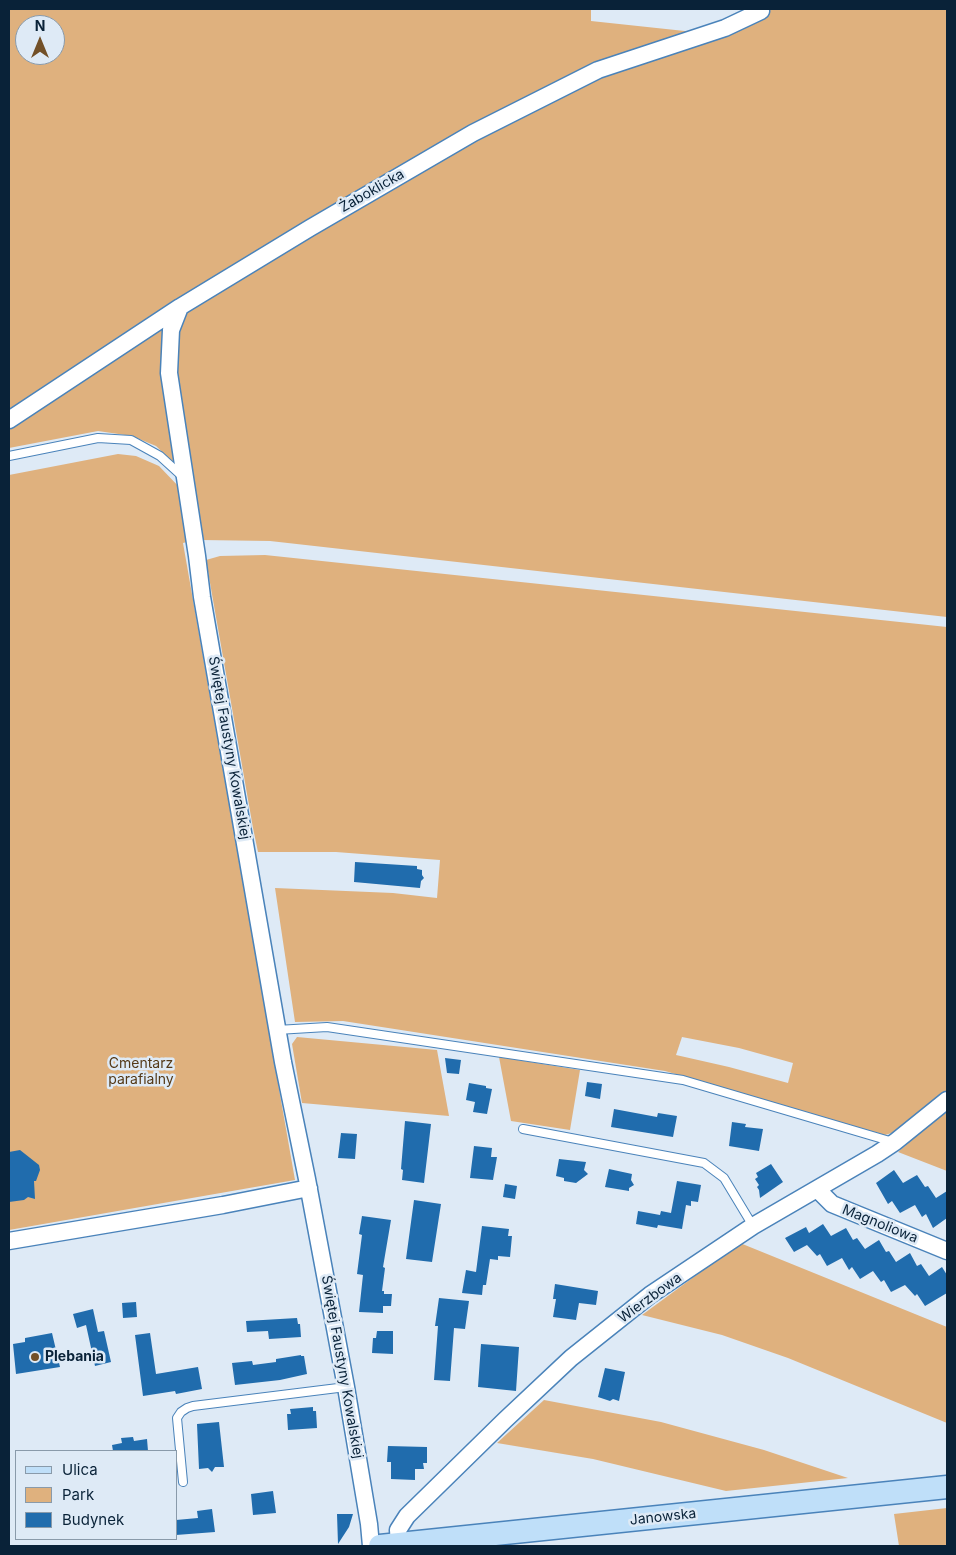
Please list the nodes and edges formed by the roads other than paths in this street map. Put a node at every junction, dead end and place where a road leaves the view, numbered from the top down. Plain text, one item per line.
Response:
1 (761, 10) dead end
2 (180, 307) junction
3 (9, 420) edge
4 (9, 456) edge
5 (185, 479) junction
6 (278, 1030) junction
7 (947, 1100) edge
8 (523, 1130) dead end
9 (895, 1142) junction
10 (309, 1188) junction
11 (817, 1189) junction
12 (753, 1226) junction
13 (9, 1241) edge
14 (947, 1251) edge
15 (346, 1387) junction
16 (183, 1482) dead end
17 (947, 1488) edge
18 (389, 1545) edge
19 (371, 1546) edge

1 - 2 street, Żaboklicka
2 - 3 street, Żaboklicka
2 - 5 street, Świętej Faustyny Kowalskiej
4 - 5 lane
5 - 6 street, Świętej Faustyny Kowalskiej
6 - 9 lane
6 - 10 street, Świętej Faustyny Kowalskiej
7 - 9 street, Wierzbowa
8 - 12 lane
9 - 11 street, Wierzbowa
10 - 13 street
10 - 15 street, Świętej Faustyny Kowalskiej
11 - 12 street, Wierzbowa
11 - 14 street, Magnoliowa
12 - 18 street, Wierzbowa
15 - 16 lane
15 - 19 street, Świętej Faustyny Kowalskiej
17 - 18 main road, Janowska

